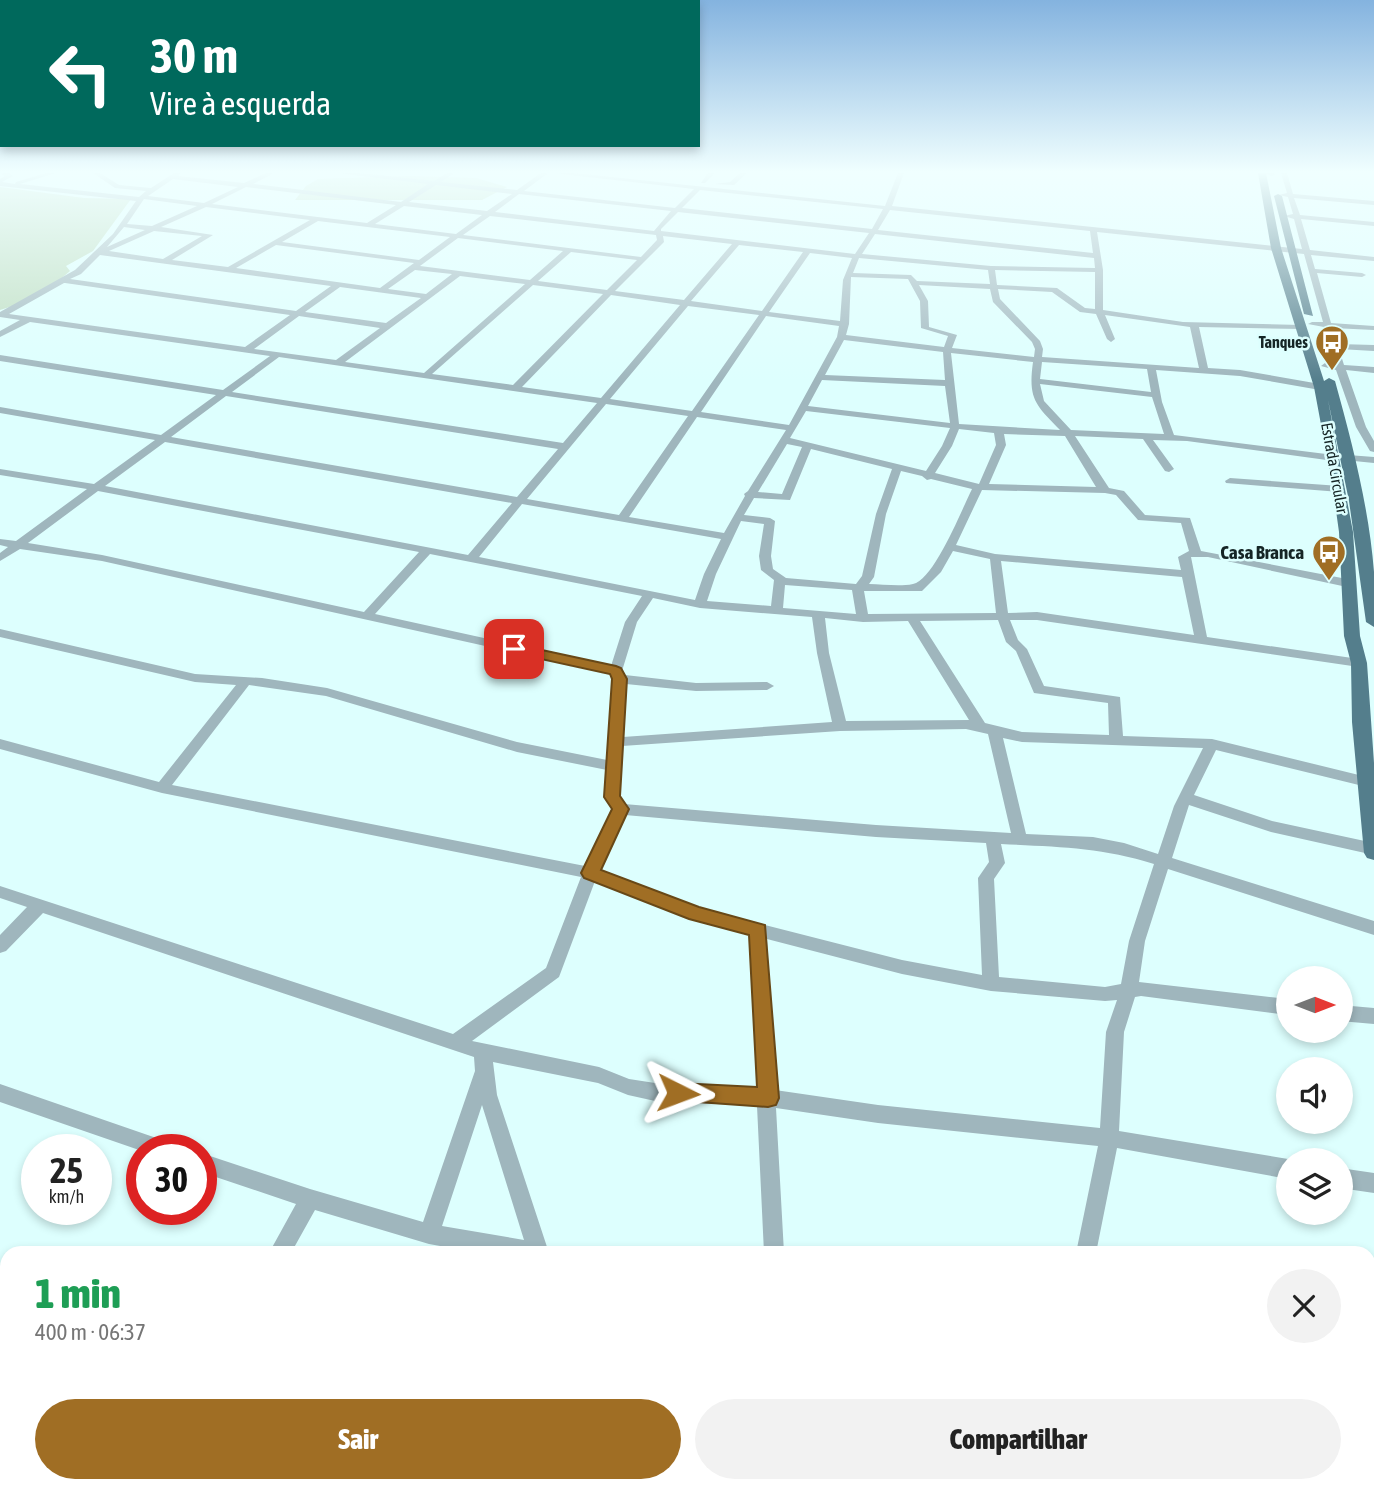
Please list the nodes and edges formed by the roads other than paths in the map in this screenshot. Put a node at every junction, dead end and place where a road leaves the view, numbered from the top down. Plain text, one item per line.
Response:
1 (737, 242) edge
2 (106, 243) edge
3 (121, 243) edge
4 (196, 243) edge
5 (275, 243) joint
6 (448, 243) edge
7 (511, 243) edge
8 (659, 243) edge
9 (743, 243) edge
10 (865, 243) edge
11 (978, 243) edge
12 (1096, 243) edge
13 (1240, 243) edge
14 (1243, 243) edge
15 (1275, 243) edge
16 (1289, 243) edge
17 (1302, 243) edge
18 (1276, 246) junction
19 (1290, 248) junction
20 (569, 250) junction
21 (808, 250) junction
22 (98, 252) junction
23 (1304, 252) junction
24 (856, 256) junction
25 (1098, 256) junction
26 (643, 259) junction
27 (1374, 259) edge
28 (166, 260) junction
29 (417, 264) junction
30 (991, 268) junction
31 (230, 269) junction
32 (1099, 270) junction
33 (1314, 271) junction
34 (459, 273) junction
35 (848, 275) junction
36 (1362, 275) dead end
37 (65, 281) junction
38 (340, 283) junction
39 (533, 283) junction
40 (916, 283) junction
41 (383, 289) junction
42 (992, 289) junction
43 (611, 294) junction
44 (425, 296) junction
45 (687, 304) junction
46 (1099, 312) junction
47 (296, 313) junction
48 (1, 314) edge
49 (765, 315) junction
50 (31, 318) junction
51 (845, 324) junction
52 (1194, 325) junction
53 (1307, 325) junction
54 (1328, 325) junction
55 (386, 326) junction
56 (1374, 328) edge
57 (0, 334) edge
58 (841, 337) junction
59 (1111, 339) dead end
60 (1334, 346) junction
61 (1374, 348) edge
62 (247, 350) junction
63 (947, 351) junction
64 (278, 354) junction
65 (0, 359) edge
66 (1038, 360) junction
67 (339, 362) junction
68 (1325, 366) junction
69 (1151, 368) junction
70 (1340, 368) junction
71 (1374, 370) edge
72 (1204, 371) junction
73 (428, 373) junction
74 (819, 377) junction
75 (1035, 381) junction
76 (948, 383) junction
77 (517, 387) junction
78 (1320, 387) junction
79 (222, 393) junction
80 (1156, 396) junction
81 (604, 401) junction
82 (801, 408) junction
83 (0, 410) edge
84 (695, 413) junction
85 (955, 427) junction
86 (1361, 427) junction
87 (1374, 427) edge
88 (792, 428) junction
89 (998, 430) junction
90 (1066, 431) junction
91 (1145, 435) junction
92 (1170, 436) junction
93 (163, 437) junction
94 (785, 440) junction
95 (808, 445) junction
96 (566, 447) junction
97 (1374, 449) edge
98 (1341, 458) junction
99 (1374, 460) edge
100 (897, 469) junction
101 (1170, 469) dead end
102 (0, 472) edge
103 (928, 477) junction
104 (1230, 481) dead end
105 (980, 487) junction
106 (95, 489) junction
107 (1340, 489) junction
108 (1105, 490) junction
109 (750, 494) junction
110 (520, 500) junction
111 (737, 517) junction
112 (622, 519) junction
113 (727, 537) junction
114 (0, 542) edge
115 (17, 545) junction
116 (948, 547) junction
117 (426, 552) junction
118 (1196, 554) junction
119 (995, 557) junction
120 (0, 558) edge
121 (470, 561) junction
122 (1185, 574) junction
123 (780, 580) junction
124 (1347, 583) junction
125 (859, 585) junction
126 (1371, 588) edge
127 (648, 596) junction
128 (700, 604) junction
129 (777, 612) junction
130 (818, 615) junction
131 (1002, 615) junction
132 (367, 616) junction
133 (863, 618) junction
134 (912, 618) junction
135 (1374, 622) edge
136 (0, 633) edge
137 (1201, 639) junction
138 (1359, 663) junction
139 (618, 675) junction
140 (246, 681) junction
141 (767, 686) dead end
142 (840, 726) junction
143 (980, 726) junction
144 (995, 734) junction
145 (1116, 740) junction
146 (615, 742) junction
147 (0, 744) edge
148 (1212, 744) junction
149 (612, 766) junction
150 (1367, 782) junction
151 (162, 788) junction
152 (1185, 798) junction
153 (620, 809) junction
154 (993, 839) junction
155 (1020, 840) junction
156 (1374, 851) edge
157 (1163, 862) junction
158 (590, 873) junction
159 (0, 892) edge
160 (40, 905) junction
161 (1374, 928) edge
162 (758, 930) junction
163 (0, 946) edge
164 (992, 984) junction
165 (1129, 989) junction
166 (1276, 1006) edge
167 (1353, 1014) edge
168 (1374, 1016) edge
169 (456, 1042) junction
170 (482, 1052) junction
171 (483, 1074) junction
172 (0, 1093) edge
173 (768, 1098) junction
174 (126, 1137) edge
175 (1109, 1138) junction
176 (217, 1167) edge
177 (1276, 1167) edge
178 (1353, 1180) edge
179 (1374, 1183) edge
180 (310, 1199) junction
181 (429, 1234) junction
182 (283, 1246) edge
183 (498, 1246) edge
184 (537, 1246) edge
185 (774, 1246) edge
186 (1087, 1246) edge

1 - 45 street
2 - 22 street
3 - 22 street
4 - 28 street
5 - 29 street
5 - 31 street
6 - 29 street
7 - 20 street
8 - 26 street
9 - 21 street
10 - 24 street
11 - 25 street
12 - 25 street
13 - 18 street
14 - 18 street
15 - 18 main road, Estrada Circular
16 - 19 main road
17 - 23 street
18 - 19 street
18 - 53 main road, Estrada Circular
19 - 23 street
19 - 53 main road
20 - 26 street
20 - 39 street
21 - 24 street
21 - 49 street
22 - 28 street
22 - 37 street
23 - 27 street
23 - 33 street
24 - 30 street
24 - 35 street
25 - 32 street
26 - 43 street
28 - 31 street
29 - 34 street
29 - 41 street
30 - 32 street
30 - 42 street
31 - 38 street
32 - 46 street
33 - 36 street
33 - 54 street
34 - 39 street
34 - 44 street
35 - 40 street
35 - 51 street
37 - 47 street
37 - 48 street
38 - 41 street
38 - 47 street
39 - 43 street
39 - 73 street
40 - 42 street
40 - 63 street
41 - 44 street
42 - 46 street
42 - 66 street
43 - 45 street
43 - 77 street
44 - 55 street
45 - 49 street
45 - 81 street
46 - 52 street
46 - 59 street
47 - 55 street
47 - 62 street
48 - 50 street
49 - 51 street
49 - 84 street
50 - 57 street
50 - 62 street
51 - 58 street
52 - 53 street
52 - 72 street
53 - 54 street
53 - 68 main road
53 - 78 main road, Estrada Circular
54 - 56 street
54 - 60 street
55 - 67 street
58 - 63 street
58 - 74 street
60 - 61 street
60 - 70 street
62 - 64 street
63 - 66 street
63 - 76 street
64 - 67 street
64 - 79 street
65 - 79 street
66 - 69 street
66 - 75 street
67 - 73 street
68 - 70 street
68 - 98 main road
69 - 72 street
69 - 80 street
70 - 71 street
70 - 86 street
72 - 78 street
73 - 77 street
74 - 76 street
74 - 82 street
75 - 80 street
75 - 90 street
76 - 85 street
77 - 81 street
78 - 98 main road, Estrada Circular
79 - 93 street
79 - 96 street
80 - 92 street
81 - 84 street
81 - 96 street
82 - 85 street
82 - 88 street
83 - 93 street
84 - 88 street
84 - 112 street
85 - 89 street
85 - 103 street
86 - 87 street
86 - 97 street
88 - 94 street
89 - 90 street
89 - 105 street
90 - 91 street
90 - 108 street
91 - 92 street
91 - 101 street
92 - 98 street
93 - 106 street
93 - 110 street
94 - 95 street
94 - 109 street
95 - 100 street
95 - 109 street
96 - 110 street
98 - 99 street
98 - 107 main road, Estrada Circular
98 - 126 main road
100 - 103 street
100 - 125 street
102 - 106 street
103 - 105 street
104 - 107 street
105 - 108 street
105 - 116 street
106 - 115 street
106 - 117 street
107 - 124 main road, Estrada Circular
108 - 118 street
109 - 111 street
110 - 112 street
110 - 121 street
111 - 113 street
111 - 123 street
112 - 113 street
113 - 128 street
114 - 115 street
115 - 120 street
115 - 132 street
116 - 119 street
116 - 125 street
117 - 121 street
117 - 132 street
118 - 122 street
118 - 124 street
119 - 122 street
119 - 131 street
121 - 127 street
122 - 137 street
123 - 125 street
123 - 129 street
124 - 138 main road, Estrada Circular
125 - 133 street
126 - 135 main road
127 - 128 street
127 - 139 street
128 - 129 street
129 - 130 street
130 - 133 street
130 - 142 street
131 - 134 street
131 - 137 street
131 - 145 street
132 - 139 street
133 - 134 street
134 - 143 street
136 - 140 street
137 - 138 street
138 - 150 main road, Estrada Circular
139 - 141 street
139 - 146 street
140 - 149 street
140 - 151 street
142 - 143 street
142 - 146 street
143 - 144 street
144 - 145 street
144 - 155 street
145 - 148 street
146 - 149 street
147 - 151 street
148 - 150 street
148 - 152 street
149 - 153 street
150 - 156 main road, Estrada Circular
151 - 158 street
152 - 156 street
152 - 157 street
153 - 154 street
153 - 158 street
154 - 155 street
154 - 164 street
155 - 157 street
157 - 161 street
157 - 165 street
158 - 162 street
158 - 169 street
159 - 160 street
160 - 163 street
160 - 169 street
162 - 164 street
162 - 173 street
164 - 165 street
165 - 166 street
165 - 175 street
167 - 168 street
169 - 170 street
170 - 171 street
170 - 173 street
171 - 181 street
171 - 184 street
172 - 174 street
173 - 175 street
173 - 185 street
175 - 177 street
175 - 186 street
176 - 180 street
178 - 179 street
180 - 181 street
180 - 182 street
181 - 183 street

